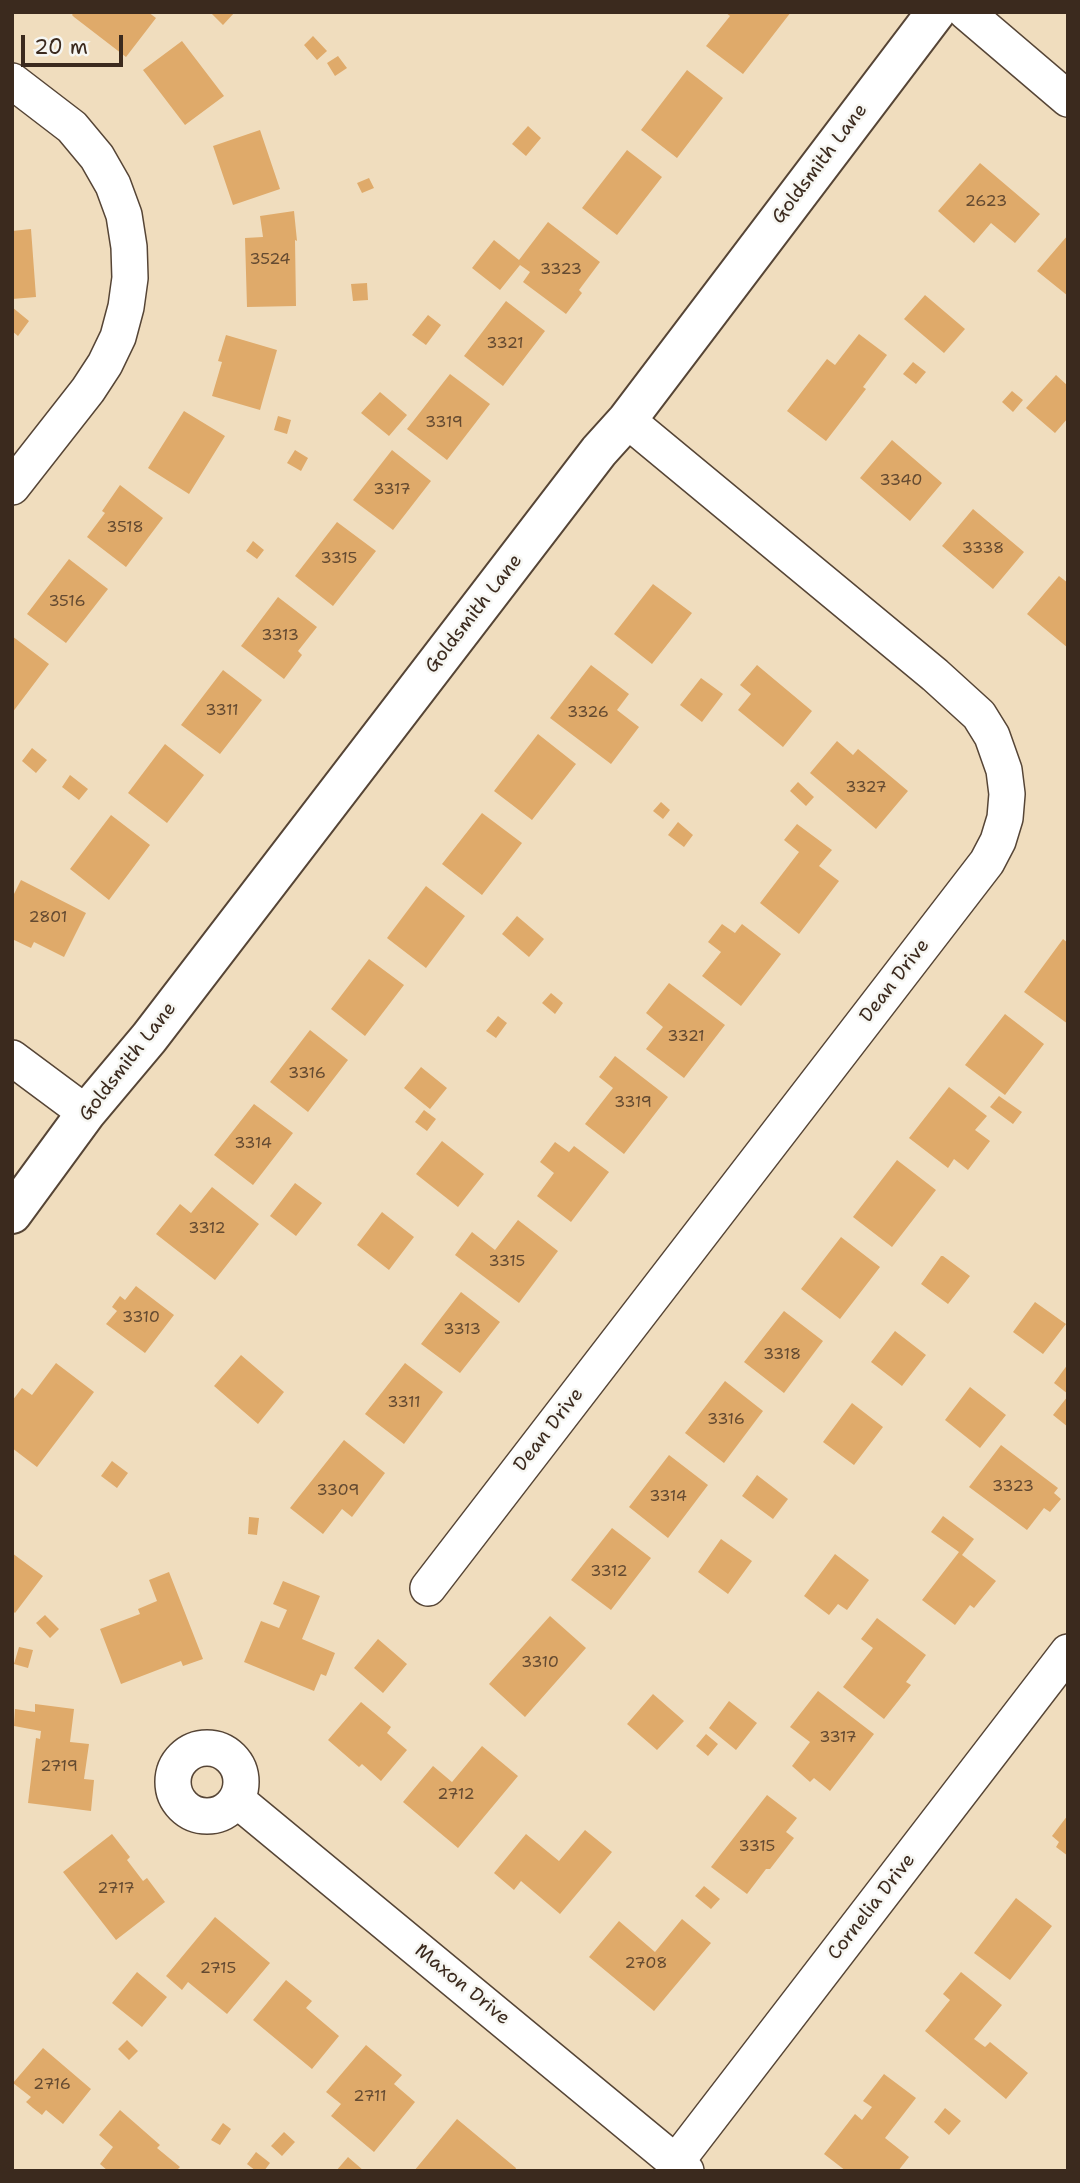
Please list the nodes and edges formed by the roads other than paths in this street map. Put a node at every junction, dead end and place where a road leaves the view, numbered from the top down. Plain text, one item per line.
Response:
1 (936, 12) edge
2 (966, 12) edge
3 (12, 81) edge
4 (1068, 99) edge
5 (627, 420) junction
6 (12, 487) edge
7 (12, 1058) edge
8 (86, 1113) junction
9 (12, 1214) edge
10 (428, 1588) dead end
11 (1068, 1652) edge
12 (237, 1800) dead end
13 (681, 2166) edge

1 - 5 street, Goldsmith Lane
2 - 4 street
3 - 6 street
5 - 8 street, Goldsmith Lane
5 - 10 street, Dean Drive
7 - 8 street
8 - 9 street, Goldsmith Lane
11 - 13 street, Cornelia Drive
12 - 13 street, Maxon Drive

